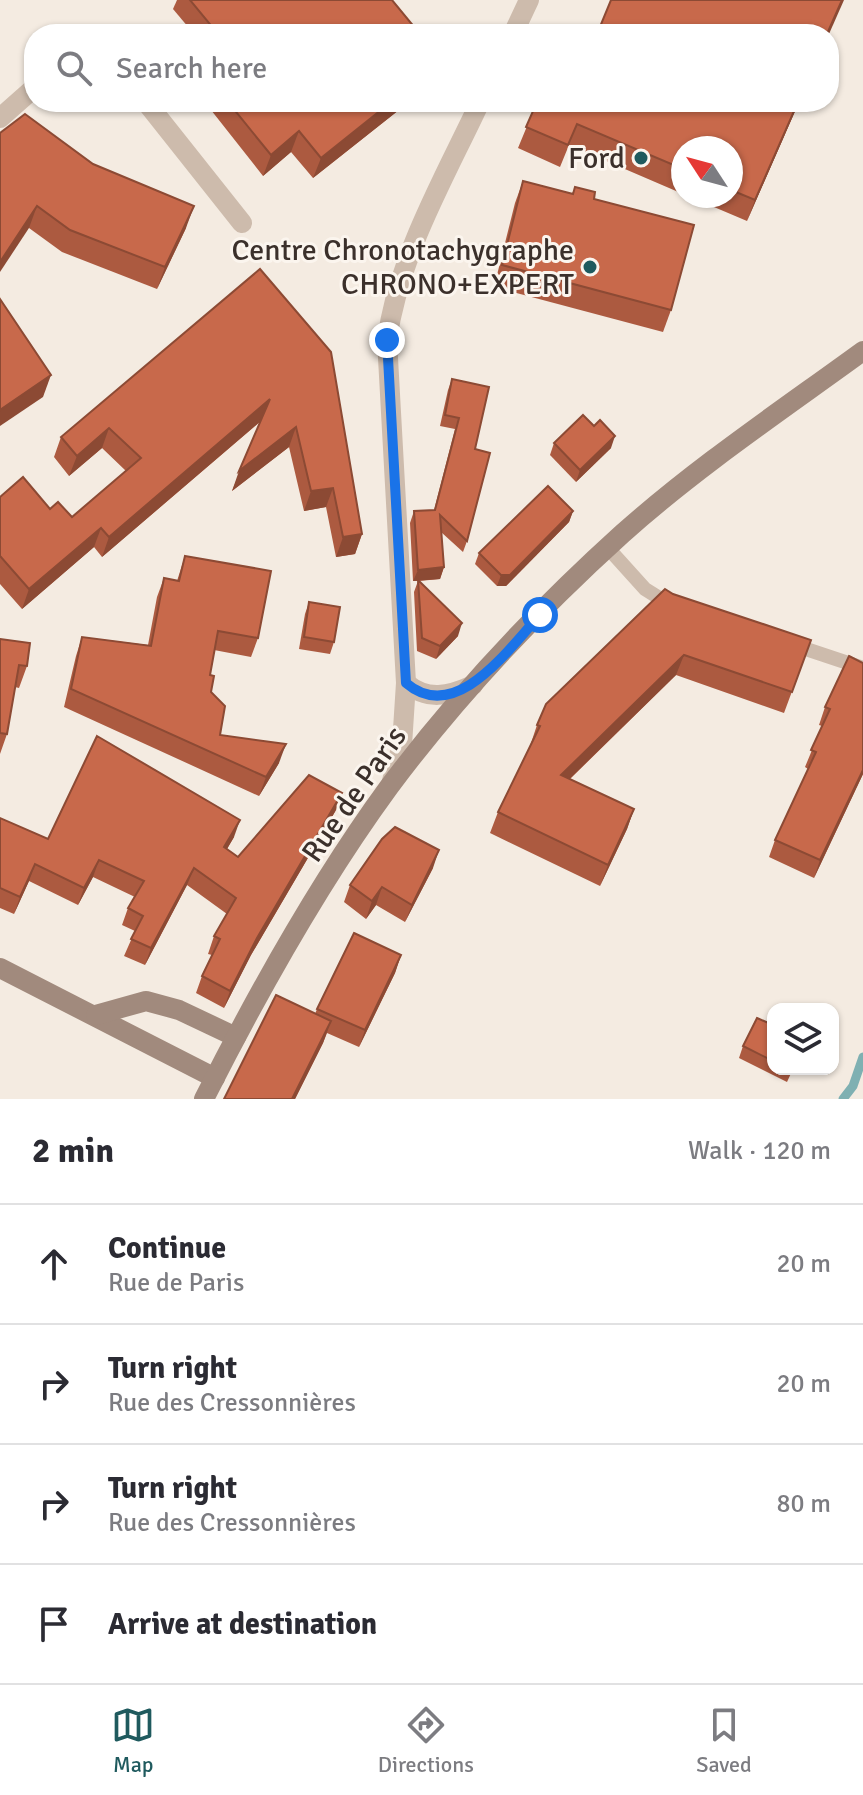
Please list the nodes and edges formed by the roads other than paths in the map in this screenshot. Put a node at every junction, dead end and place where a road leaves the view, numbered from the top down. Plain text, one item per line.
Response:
1 (529, 0) edge
2 (518, 24) edge
3 (24, 97) edge
4 (154, 112) edge
5 (475, 112) edge
6 (0, 118) edge
7 (242, 223) dead end
8 (863, 351) edge
9 (608, 548) junction
10 (684, 609) edge
11 (773, 639) edge
12 (863, 668) edge
13 (406, 683) junction
14 (473, 685) junction
15 (390, 787) junction
16 (0, 968) edge
17 (96, 1015) junction
18 (236, 1037) junction
19 (215, 1078) junction
20 (204, 1099) edge

1 - 2 street
3 - 6 street
4 - 7 street
5 - 13 street
8 - 9 street, Rue de Paris
9 - 10 lane
9 - 14 street, Rue de Paris
11 - 12 lane
13 - 14 street
13 - 15 street
14 - 15 street, Rue de Paris
15 - 18 street, Rue de Paris
16 - 17 street
17 - 18 street
17 - 19 street
18 - 19 street, Rue de Paris
19 - 20 street, Rue de Paris

